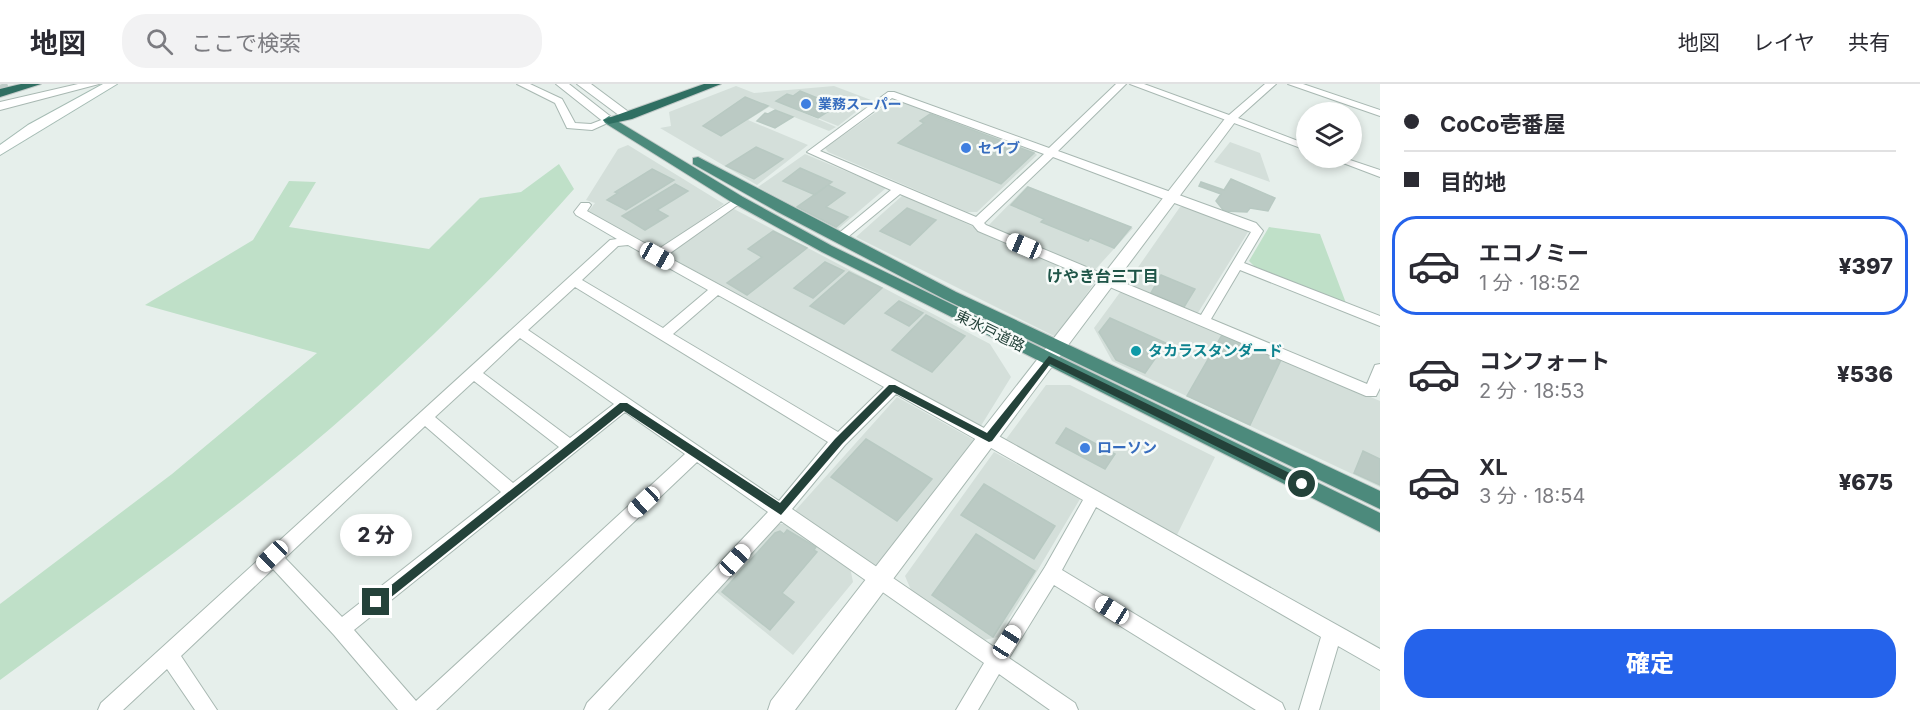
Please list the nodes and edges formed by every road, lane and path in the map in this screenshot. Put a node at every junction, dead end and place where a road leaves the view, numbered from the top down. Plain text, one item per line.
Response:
1 (6, 84) edge
2 (35, 84) edge
3 (93, 84) edge
4 (111, 84) edge
5 (522, 84) edge
6 (562, 84) edge
7 (583, 84) edge
8 (695, 84) edge
9 (715, 84) edge
10 (1120, 84) edge
11 (1135, 84) edge
12 (1271, 84) edge
13 (1293, 84) edge
14 (0, 86) edge
15 (4, 100) edge
16 (1380, 113) edge
17 (625, 114) junction
18 (1232, 119) junction
19 (609, 120) junction
20 (1296, 143) edge
21 (0, 151) edge
22 (1052, 153) junction
23 (1362, 168) edge
24 (1380, 174) edge
25 (899, 189) junction
26 (1173, 197) junction
27 (738, 200) junction
28 (585, 205) dead end
29 (977, 222) junction
30 (839, 238) junction
31 (630, 241) junction
32 (657, 256) junction
33 (1238, 265) junction
34 (575, 281) junction
35 (1108, 282) junction
36 (716, 290) junction
37 (1380, 321) edge
38 (1203, 322) junction
39 (519, 332) junction
40 (663, 334) junction
41 (1054, 353) junction
42 (1380, 369) edge
43 (474, 374) junction
44 (892, 387) junction
45 (623, 405) junction
46 (426, 418) junction
47 (989, 438) junction
48 (839, 441) junction
49 (572, 447) junction
50 (695, 454) junction
51 (514, 494) junction
52 (1094, 498) junction
53 (1380, 500) edge
54 (781, 510) junction
55 (1380, 523) edge
56 (272, 556) junction
57 (1051, 573) junction
58 (880, 579) junction
59 (341, 628) junction
60 (1332, 633) junction
61 (169, 656) junction
62 (996, 659) junction
63 (1380, 660) edge
64 (108, 710) edge
65 (207, 710) edge
66 (411, 710) edge
67 (421, 710) edge
68 (594, 710) edge
69 (780, 710) edge
70 (966, 710) edge
71 (1068, 710) edge
72 (1275, 710) edge
73 (1309, 710) edge

1 - 14 highway
2 - 15 highway
3 - 15 street
4 - 21 street
5 - 19 street
6 - 19 street
7 - 17 street
8 - 17 highway
9 - 17 highway
10 - 22 street
11 - 18 street
12 - 18 street
13 - 16 street
17 - 19 highway
17 - 30 highway, 東水戸道路
18 - 20 street
18 - 26 street
19 - 27 highway, 東水戸道路
22 - 25 street
22 - 26 street
22 - 29 street
23 - 24 street
25 - 29 street
25 - 30 street
26 - 33 street
26 - 35 street
27 - 32 street
27 - 41 highway, 東水戸道路
28 - 31 street
29 - 35 street
30 - 41 highway, 東水戸道路
31 - 32 street
31 - 34 street
32 - 36 street
33 - 37 street
33 - 38 street
34 - 39 street
34 - 40 street
35 - 38 street
35 - 41 street
36 - 40 street
36 - 44 street
38 - 42 street
39 - 43 street
39 - 45 street
40 - 48 street
41 - 47 street
41 - 53 highway, 東水戸道路
41 - 55 highway, 東水戸道路
43 - 46 street
43 - 49 street
44 - 47 street
44 - 48 street
45 - 49 street
45 - 50 street
46 - 51 street
46 - 56 street
47 - 52 street
47 - 58 street
48 - 54 street
49 - 51 street
50 - 54 street
50 - 67 street
51 - 59 street
52 - 57 street
52 - 60 street
54 - 58 street
54 - 68 street
56 - 59 street
56 - 61 street
57 - 62 street
57 - 72 street
58 - 62 street
58 - 69 street
59 - 66 street
60 - 63 street
60 - 73 street
61 - 64 street
61 - 65 street
62 - 70 street
62 - 71 street

